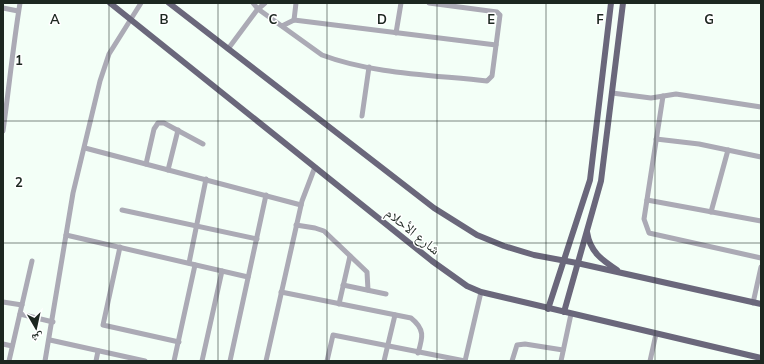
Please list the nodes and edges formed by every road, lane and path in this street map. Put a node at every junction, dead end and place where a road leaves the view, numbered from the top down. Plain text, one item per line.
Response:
1 (20, 3) edge
2 (110, 3) edge
3 (141, 3) edge
4 (169, 3) edge
5 (252, 3) edge
6 (265, 3) edge
7 (296, 3) edge
8 (401, 3) edge
9 (429, 3) edge
10 (611, 3) edge
11 (624, 3) edge
12 (3, 8) edge
13 (258, 9) junction
14 (18, 11) junction
15 (130, 18) junction
16 (294, 20) junction
17 (282, 26) junction
18 (396, 33) junction
19 (496, 45) junction
20 (228, 49) junction
21 (369, 68) junction
22 (612, 92) junction
23 (663, 96) junction
24 (761, 107) edge
25 (4, 112) edge
26 (362, 116) dead end
27 (178, 130) junction
28 (3, 131) edge
29 (596, 133) junction
30 (607, 135) junction
31 (656, 139) junction
32 (203, 144) dead end
33 (86, 148) junction
34 (728, 150) junction
35 (761, 157) edge
36 (146, 164) junction
37 (315, 167) junction
38 (168, 170) junction
39 (206, 180) junction
40 (266, 195) junction
41 (647, 200) junction
42 (301, 205) junction
43 (122, 210) dead end
44 (711, 212) junction
45 (761, 222) edge
46 (296, 225) junction
47 (196, 226) junction
48 (587, 230) junction
49 (66, 235) junction
50 (256, 239) junction
51 (120, 247) junction
52 (350, 256) junction
53 (761, 258) edge
54 (32, 261) dead end
55 (564, 261) junction
56 (189, 263) junction
57 (577, 263) junction
58 (195, 265) junction
59 (761, 267) edge
60 (222, 271) junction
61 (622, 273) junction
62 (248, 277) junction
63 (343, 285) junction
64 (368, 290) junction
65 (281, 292) junction
66 (481, 292) junction
67 (386, 294) dead end
68 (3, 302) edge
69 (753, 303) junction
70 (339, 304) junction
71 (761, 304) edge
72 (22, 305) junction
73 (548, 309) junction
74 (564, 312) junction
75 (20, 314) junction
76 (571, 314) junction
77 (395, 315) junction
78 (53, 322) junction
79 (656, 334) junction
80 (50, 340) junction
81 (179, 342) junction
82 (3, 344) edge
83 (12, 346) junction
84 (388, 346) junction
85 (98, 350) junction
86 (563, 350) junction
87 (418, 353) junction
88 (761, 358) edge
89 (9, 361) edge
90 (45, 361) edge
91 (96, 361) edge
92 (145, 361) edge
93 (174, 361) edge
94 (202, 361) edge
95 (230, 361) edge
96 (266, 361) edge
97 (327, 361) edge
98 (384, 361) edge
99 (465, 361) edge
100 (512, 361) edge
101 (561, 361) edge
102 (650, 361) edge

1 - 14 street
2 - 15 main road, شارع الأحلام
3 - 15 street
4 - 20 main road
5 - 13 street
6 - 13 street
7 - 16 street
8 - 18 street
9 - 19 street
10 - 29 main road
11 - 22 main road
12 - 14 street
13 - 17 street
13 - 20 street
14 - 25 street
15 - 33 street
15 - 37 main road, شارع الأحلام
16 - 17 street
16 - 18 street
17 - 21 street
18 - 19 street
19 - 21 street
20 - 55 main road
21 - 26 street
22 - 23 street
22 - 30 main road
23 - 24 street
23 - 31 street
25 - 28 street
27 - 32 street
27 - 36 street
27 - 38 street
29 - 30 main road
29 - 55 main road
30 - 48 main road
31 - 34 street
31 - 41 street
33 - 36 street
33 - 49 street
34 - 35 street
34 - 44 street
36 - 38 street
37 - 42 street
37 - 66 main road, شارع الأحلام
38 - 39 street
39 - 40 street
39 - 47 street
40 - 42 street
40 - 50 street
41 - 44 street
41 - 53 street
42 - 46 street
43 - 47 street
44 - 45 street
46 - 52 street
46 - 65 street
47 - 50 street
47 - 56 street
48 - 57 main road
48 - 61 main road
49 - 51 street
49 - 78 street
50 - 62 street
51 - 56 street
51 - 81 street
52 - 63 street
52 - 64 street
54 - 72 street
55 - 57 main road
55 - 73 main road
56 - 58 street
57 - 61 main road
57 - 74 main road
58 - 60 street
58 - 81 street
59 - 69 street
60 - 62 street
60 - 94 street
61 - 69 main road
62 - 95 street
63 - 64 street
63 - 70 street
64 - 67 street
65 - 70 street
65 - 96 street
66 - 73 main road, شارع الأحلام
66 - 99 street
68 - 72 street
69 - 71 main road
70 - 77 street
72 - 75 street
73 - 74 main road, شارع الأحلام
74 - 76 main road, شارع الأحلام
75 - 78 street
75 - 83 street
76 - 79 main road, شارع الأحلام
76 - 86 street
77 - 84 street
77 - 87 street
78 - 80 street
79 - 88 main road, شارع الأحلام
79 - 102 street
80 - 85 street
80 - 90 street
81 - 93 street
82 - 83 street
83 - 89 street
84 - 87 street
84 - 97 street
84 - 98 street
85 - 91 street
85 - 92 street
86 - 100 street
86 - 101 street
87 - 99 street

